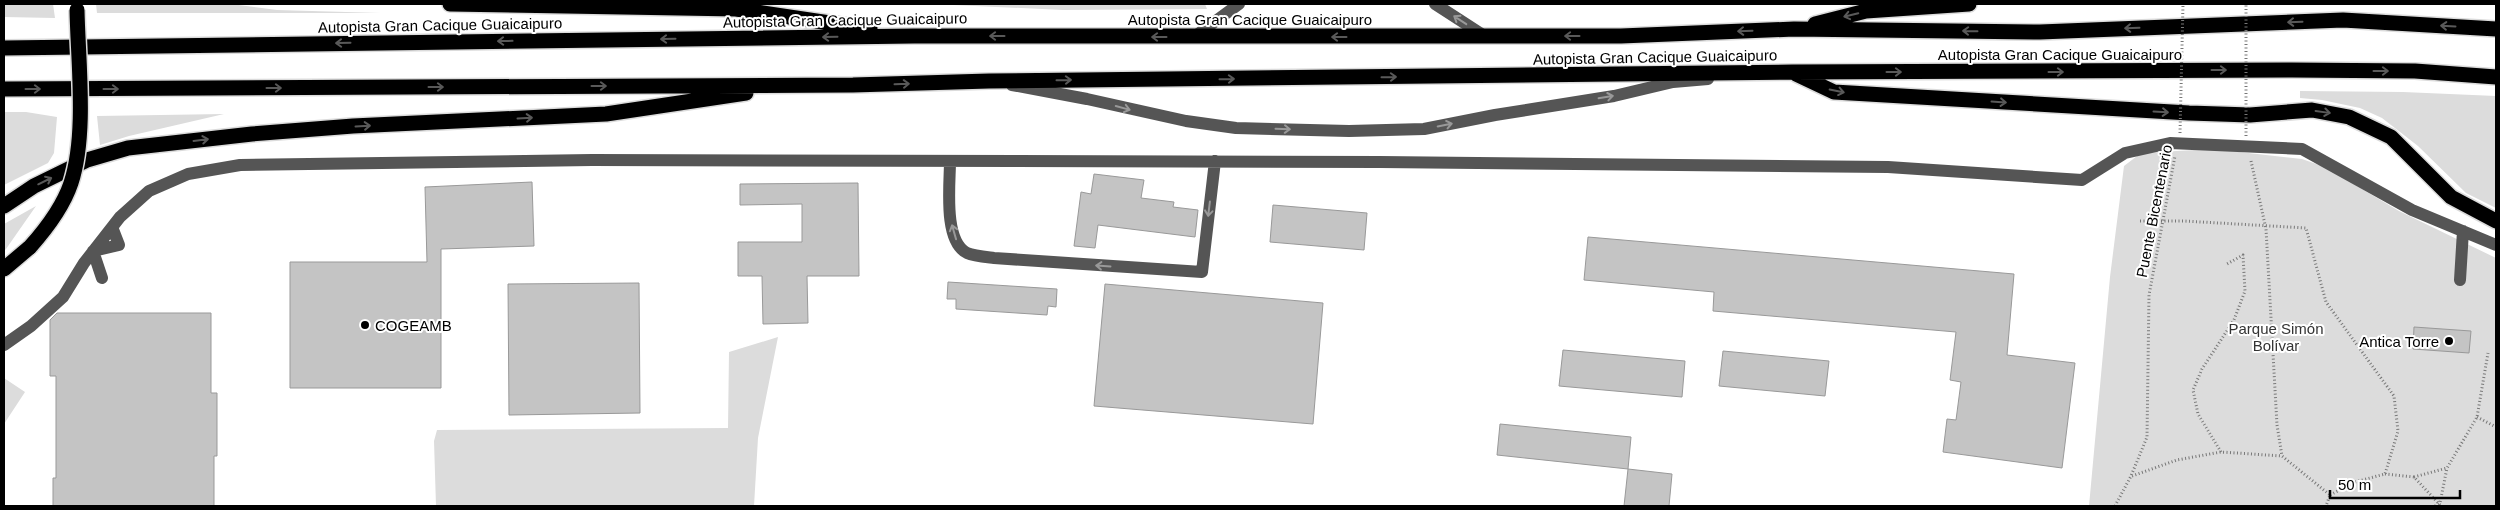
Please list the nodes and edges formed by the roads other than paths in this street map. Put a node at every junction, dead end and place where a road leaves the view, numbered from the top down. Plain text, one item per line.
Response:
1 (450, 4) edge
2 (487, 4) edge
3 (1239, 4) edge
4 (1435, 4) edge
5 (1969, 4) edge
6 (77, 7) edge
7 (2496, 28) edge
8 (1794, 29) junction
9 (914, 36) junction
10 (1194, 37) junction
11 (1486, 37) junction
12 (4, 48) edge
13 (1792, 72) junction
14 (1760, 74) junction
15 (2496, 77) edge
16 (989, 81) junction
17 (797, 85) junction
18 (4, 89) edge
19 (950, 161) junction
20 (1215, 161) junction
21 (4, 206) edge
22 (2496, 221) edge
23 (112, 227) junction
24 (2463, 231) junction
25 (2496, 245) edge
26 (93, 251) junction
27 (5, 268) edge
28 (102, 278) dead end
29 (2460, 280) dead end
30 (4, 345) edge

1 - 2 highway
2 - 9 highway
3 - 10 lane
11 -> 4 lane
5 -> 8 highway
6 - 27 highway, bridge
7 -> 8 highway, Autopista Gran Cacique Guaicaipuro
8 -> 11 highway, Autopista Gran Cacique Guaicaipuro
10 -> 9 highway, Autopista Gran Cacique Guaicaipuro
9 -> 12 highway, Autopista Gran Cacique Guaicaipuro
11 -> 10 highway, Autopista Gran Cacique Guaicaipuro
13 - 14 highway, Autopista Gran Cacique Guaicaipuro
13 -> 15 highway, Autopista Gran Cacique Guaicaipuro
13 -> 22 highway
16 -> 14 highway, Autopista Gran Cacique Guaicaipuro
16 -> 14 lane
17 -> 16 highway, Autopista Gran Cacique Guaicaipuro
18 -> 17 highway, Autopista Gran Cacique Guaicaipuro
21 -> 17 highway
19 - 20 lane
20 -> 19 lane
19 - 23 lane
20 - 24 lane
23 - 26 lane
23 - 26 lane
24 - 25 lane
24 - 29 lane
26 - 28 lane
26 - 30 lane

